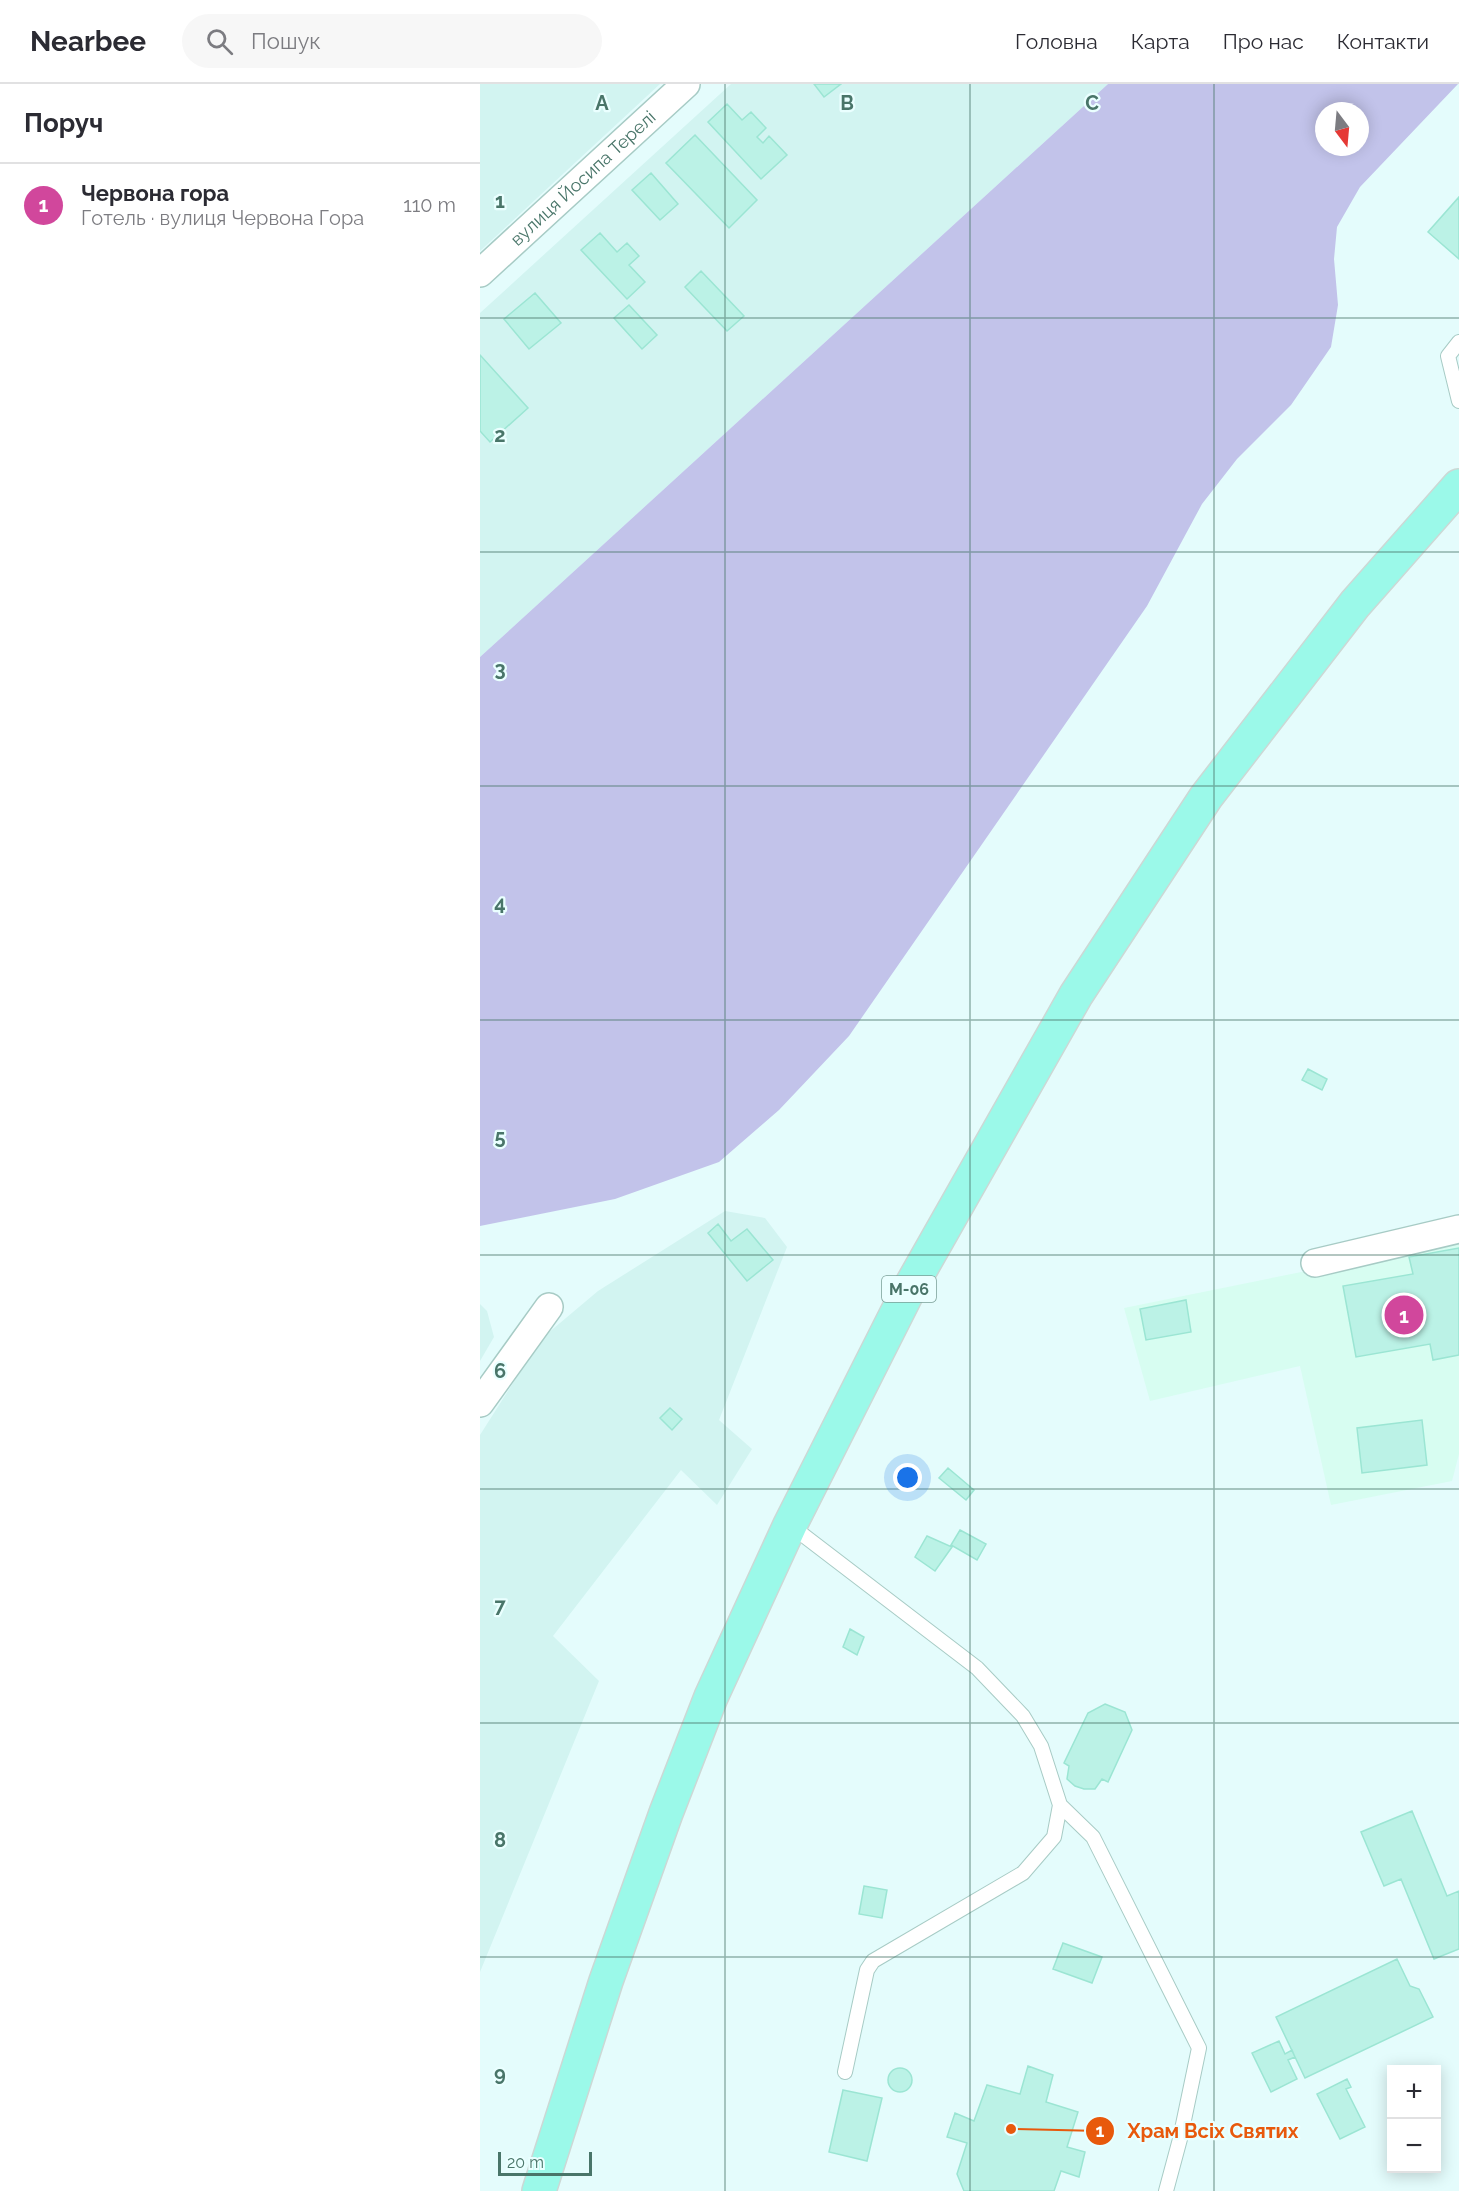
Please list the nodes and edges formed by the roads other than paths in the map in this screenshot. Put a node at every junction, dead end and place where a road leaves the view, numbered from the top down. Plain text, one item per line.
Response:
1 (686, 84) edge
2 (480, 273) edge
3 (1459, 342) edge
4 (1459, 401) edge
5 (1459, 486) edge
6 (1459, 1229) edge
7 (1315, 1263) dead end
8 (549, 1307) dead end
9 (480, 1403) edge
10 (790, 1525) junction
11 (1060, 1805) junction
12 (845, 2072) dead end
13 (539, 2191) edge
14 (1166, 2191) edge

1 - 2 street, вулиця Йосипа Терелі
3 - 4 lane
5 - 10 highway, М-06
6 - 7 street
8 - 9 street
10 - 11 lane
10 - 13 highway, М-06
11 - 12 lane
11 - 14 lane

